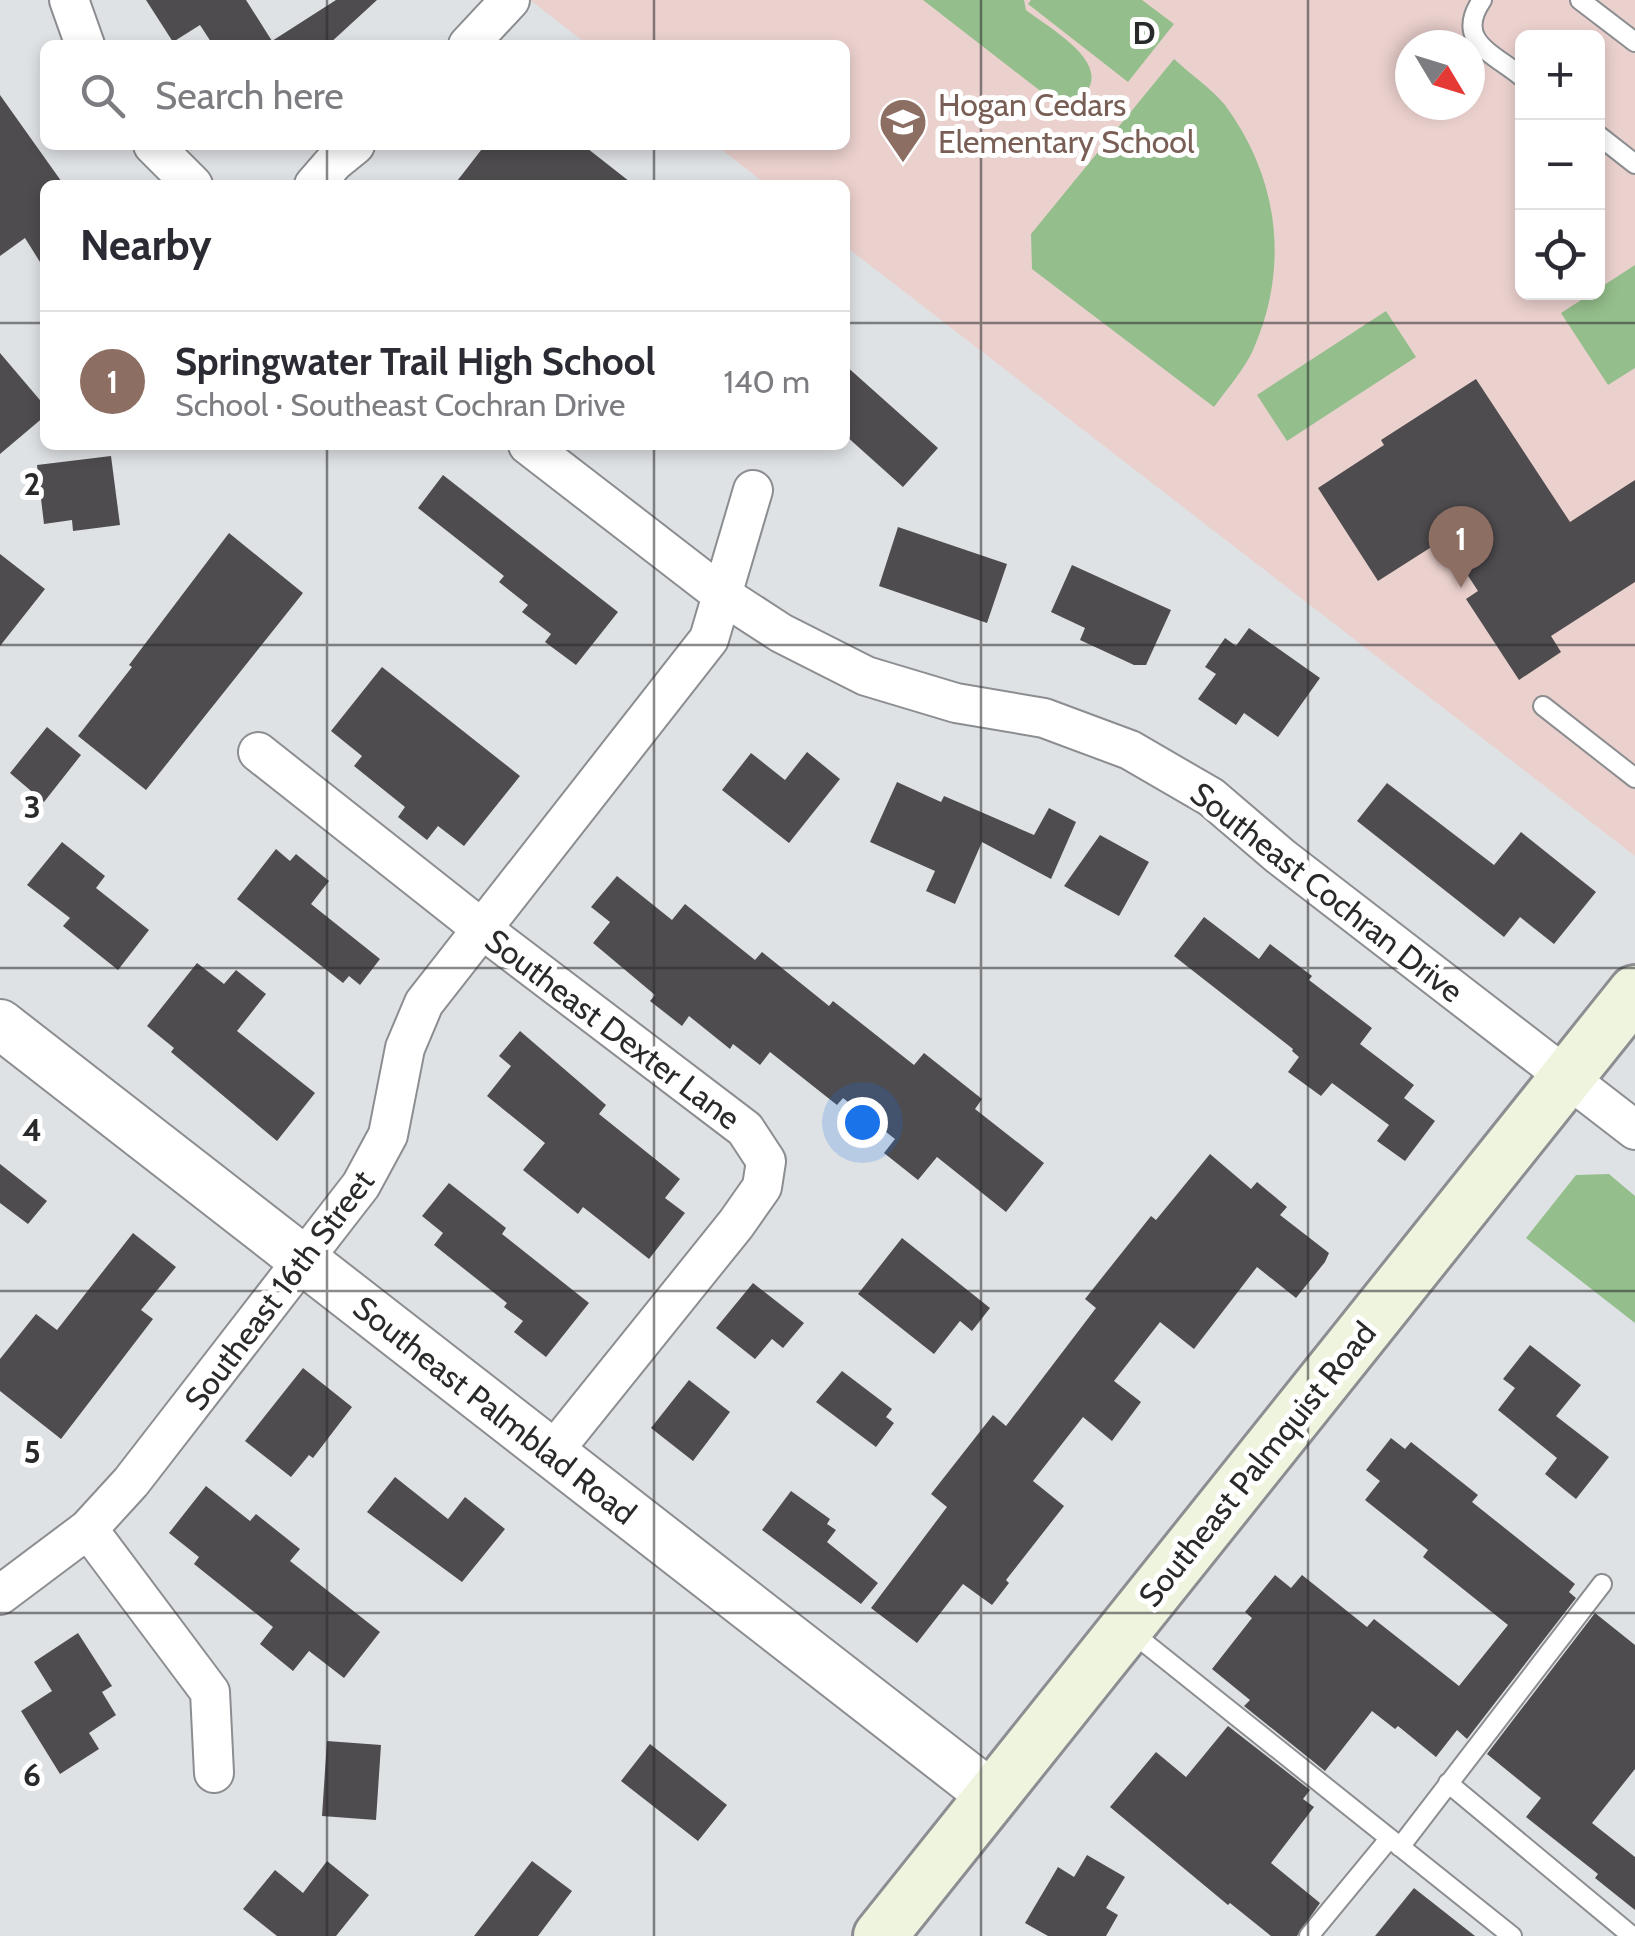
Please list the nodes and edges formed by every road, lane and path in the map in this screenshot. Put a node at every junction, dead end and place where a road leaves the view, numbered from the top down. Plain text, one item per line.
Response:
1 (68, 0) edge
2 (510, 0) edge
3 (1482, 0) edge
4 (1580, 0) edge
5 (84, 40) edge
6 (473, 40) edge
7 (1635, 42) edge
8 (1515, 71) edge
9 (1605, 140) edge
10 (157, 150) edge
11 (350, 150) edge
12 (1635, 164) edge
13 (188, 180) edge
14 (319, 180) edge
15 (534, 450) edge
16 (753, 490) dead end
17 (721, 594) junction
18 (1544, 706) dead end
19 (258, 752) dead end
20 (1635, 778) edge
21 (482, 929) junction
22 (1635, 992) edge
23 (0, 1024) edge
24 (1568, 1077) junction
25 (1635, 1130) edge
26 (304, 1260) junction
27 (551, 1454) junction
28 (88, 1530) junction
29 (1602, 1584) dead end
30 (0, 1595) edge
31 (1125, 1628) junction
32 (214, 1772) dead end
33 (1448, 1783) junction
34 (991, 1795) junction
35 (1394, 1843) junction
36 (880, 1936) edge
37 (1309, 1936) edge
38 (1512, 1936) edge
39 (1632, 1936) edge

1 - 5 street
2 - 6 street
3 - 8 lane
4 - 7 lane
9 - 12 lane
10 - 13 street
11 - 14 street
15 - 17 street, Southeast Cochran Drive
16 - 17 street, Southeast 16th Street
17 - 21 street, Southeast 16th Street
17 - 24 street, Southeast Cochran Drive
18 - 20 lane
19 - 21 street, Southeast Dexter Lane
21 - 26 street, Southeast 16th Street
21 - 27 street, Southeast Dexter Lane
22 - 24 main road, Southeast Palmquist Road
23 - 26 street, Southeast Palmblad Road
24 - 25 street, Southeast Cochran Drive
24 - 31 main road, Southeast Palmquist Road
26 - 27 street, Southeast Palmblad Road
26 - 28 street, Southeast 16th Street
27 - 34 street, Southeast Palmblad Road
28 - 30 street, Southeast 16th Street
28 - 32 street
29 - 33 lane
31 - 34 main road, Southeast Palmquist Road
31 - 35 lane
33 - 35 lane
33 - 39 lane
34 - 36 main road, Southeast Palmquist Road
35 - 37 lane
35 - 38 lane

